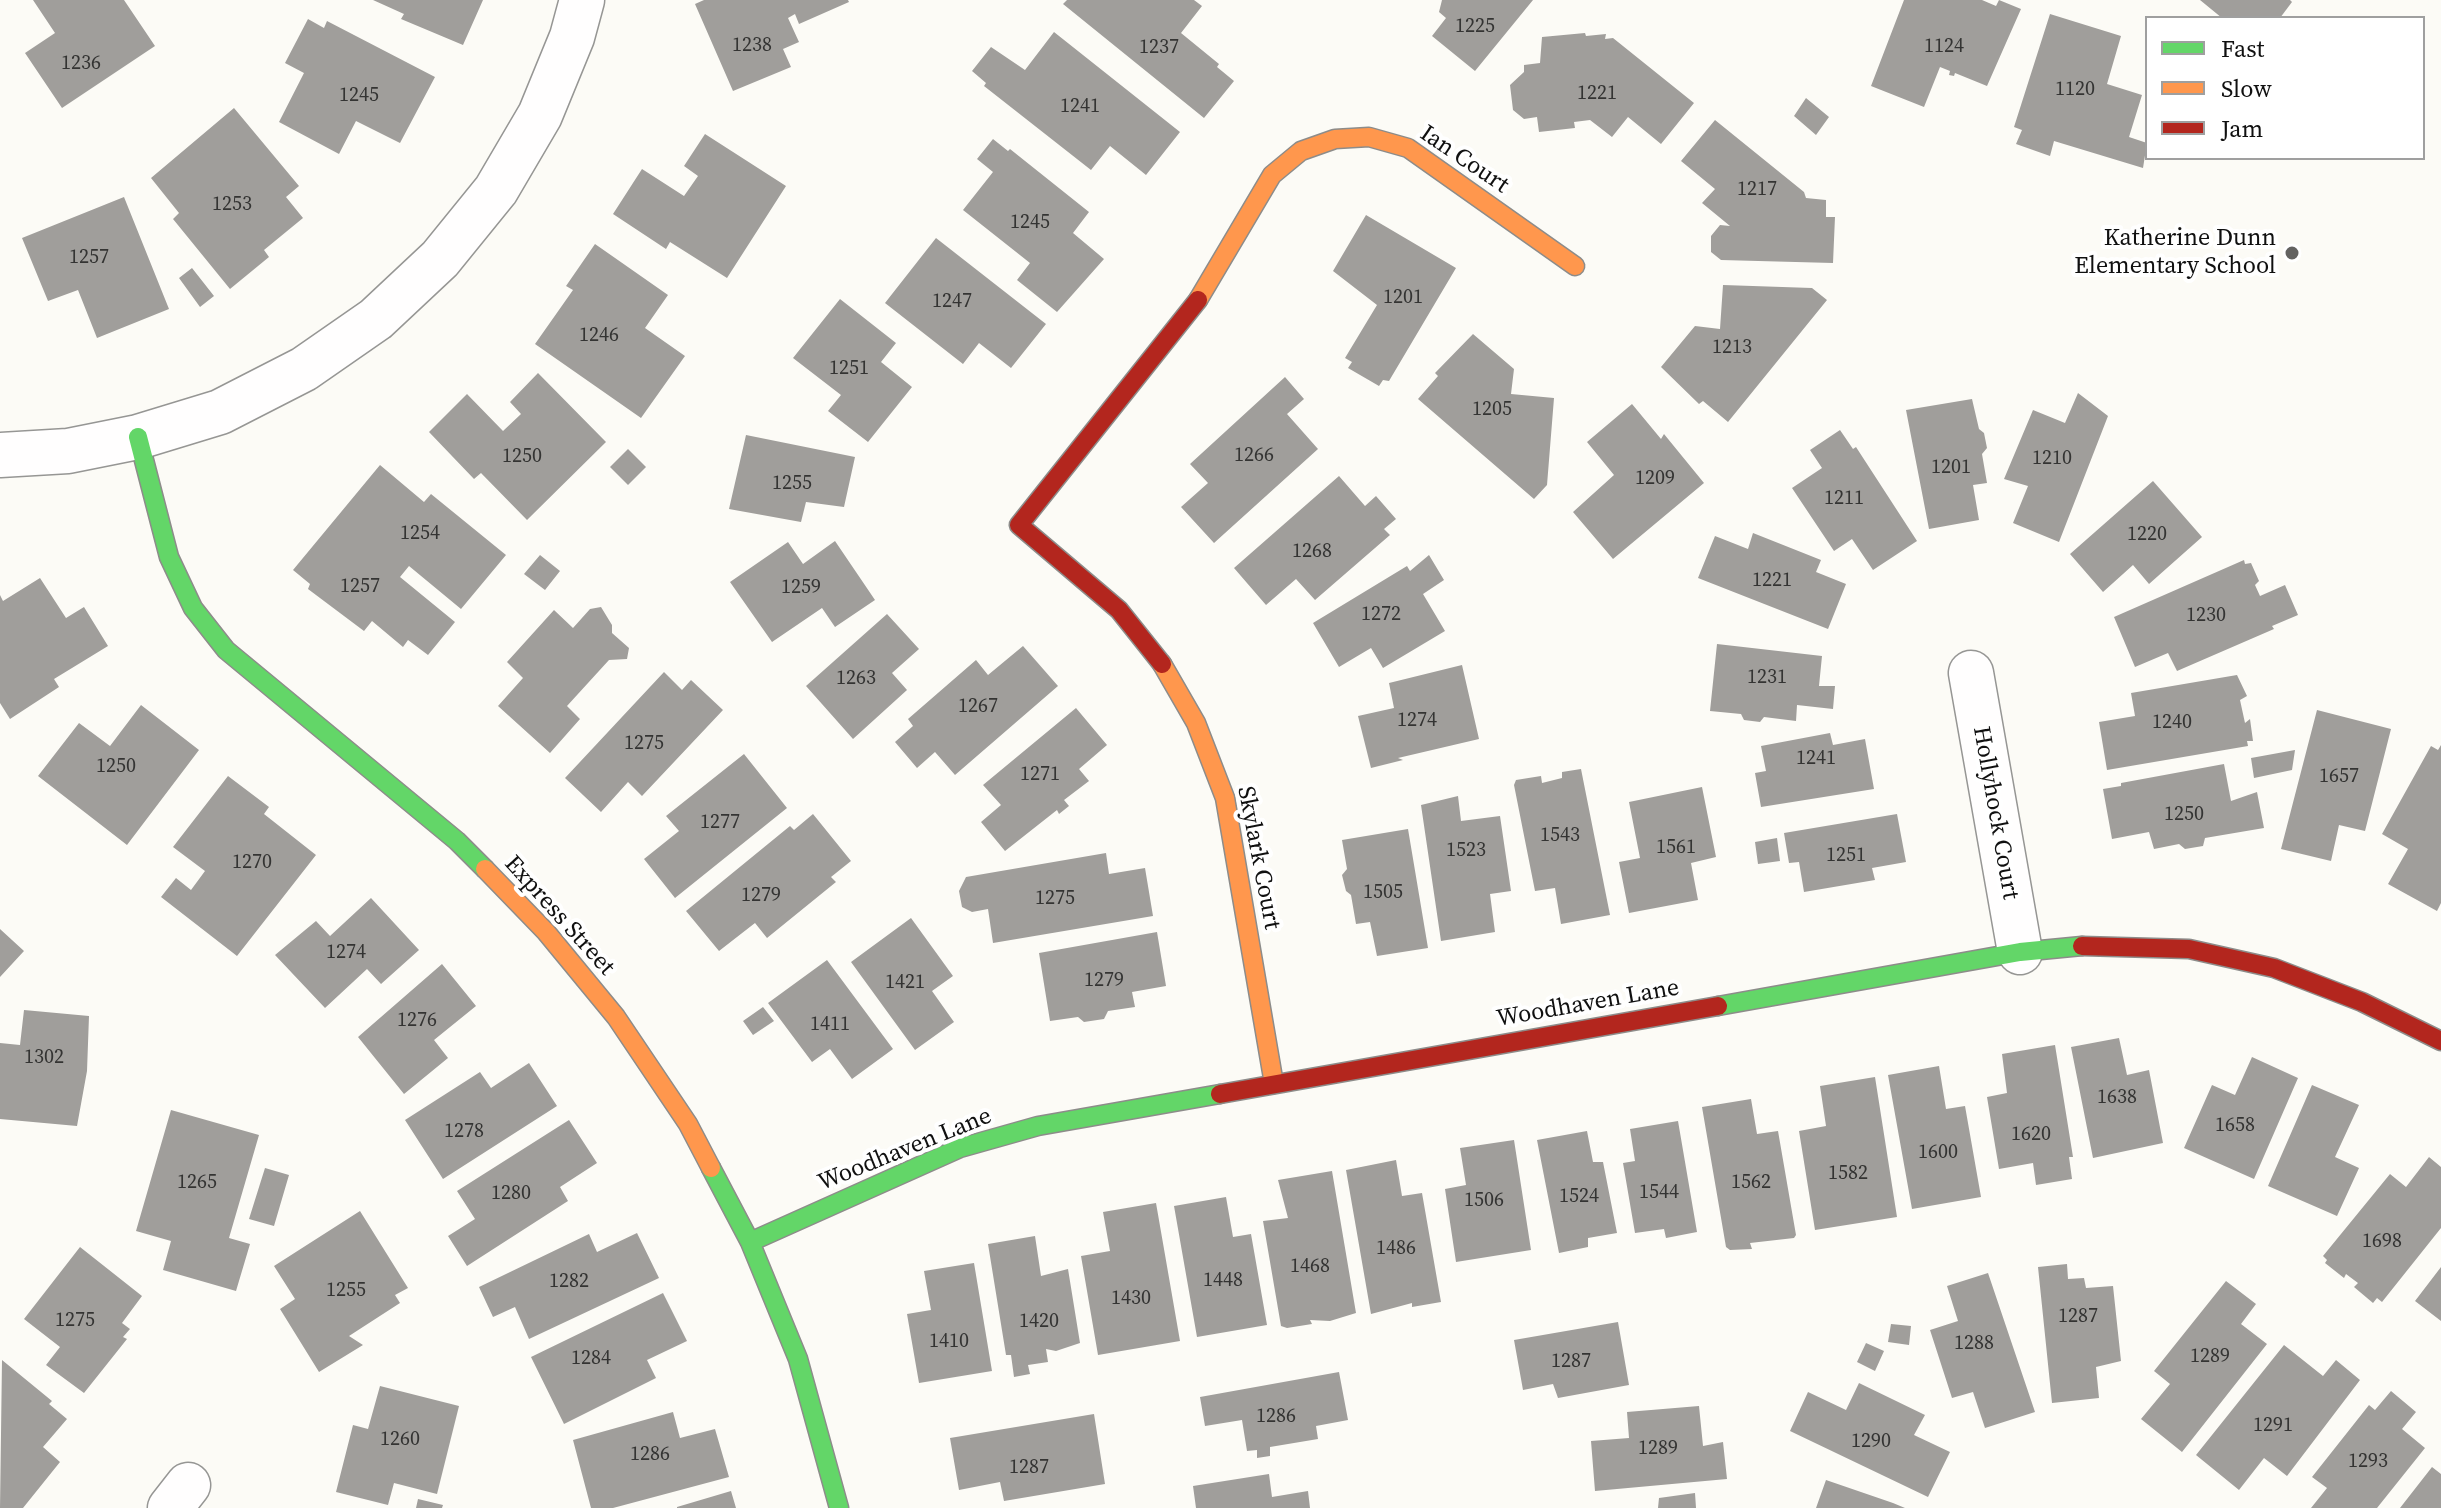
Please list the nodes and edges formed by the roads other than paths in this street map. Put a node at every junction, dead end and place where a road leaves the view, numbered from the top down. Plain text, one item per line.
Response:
1 (582, 0) edge
2 (1575, 266) dead end
3 (1199, 298) joint
4 (138, 437) junction
5 (0, 455) edge
6 (1971, 673) dead end
7 (2020, 952) junction
8 (2441, 1041) edge
9 (1274, 1084) junction
10 (750, 1242) junction
11 (839, 1508) edge

1 - 4 street
2 - 3 street, Ian Court
3 - 9 street, Skylark Court
4 - 5 street
4 - 10 street, Express Street
6 - 7 street, Hollyhock Court
7 - 8 street, Woodhaven Lane
7 - 9 street, Woodhaven Lane
9 - 10 street, Woodhaven Lane
10 - 11 street, Express Street

